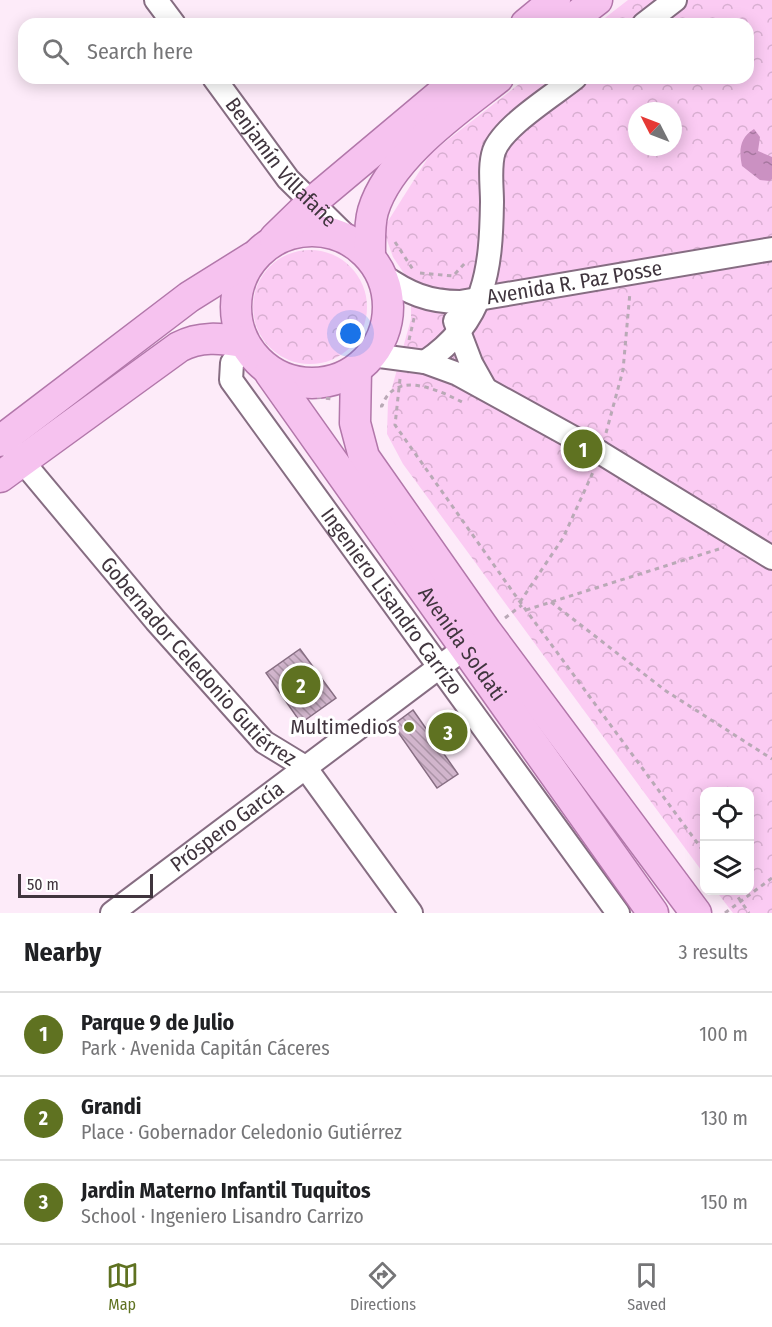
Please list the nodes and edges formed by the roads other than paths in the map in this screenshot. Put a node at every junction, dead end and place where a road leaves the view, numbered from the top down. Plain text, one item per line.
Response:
1 (156, 0) edge
2 (555, 0) edge
3 (597, 0) edge
4 (675, 0) edge
5 (170, 18) edge
6 (533, 18) edge
7 (574, 18) edge
8 (652, 18) edge
9 (218, 84) edge
10 (453, 84) edge
11 (490, 84) edge
12 (567, 84) edge
13 (311, 203) junction
14 (772, 249) edge
15 (261, 251) junction
16 (368, 258) junction
17 (479, 297) junction
18 (430, 299) junction
19 (459, 330) junction
20 (244, 344) junction
21 (415, 361) junction
22 (364, 363) junction
23 (270, 373) junction
24 (485, 388) junction
25 (5, 450) edge
26 (772, 558) edge
27 (475, 640) junction
28 (440, 666) junction
29 (305, 767) junction
30 (112, 913) edge
31 (411, 913) edge
32 (618, 913) edge
33 (653, 913) edge
34 (696, 913) edge

1 - 5 street
2 - 6 main road
3 - 7 main road
4 - 8 street
9 - 13 street, Benjamín Villafañe
10 - 13 main road
11 - 16 main road
12 - 17 street
13 - 15 main road
13 - 16 street, Benjamín Villafañe
14 - 17 street, Avenida R. Paz Posse
15 - 16 main road
15 - 20 main road
15 - 25 main road
16 - 18 street
16 - 22 main road
17 - 18 street, Avenida R. Paz Posse
17 - 19 street
18 - 19 street
19 - 21 street
19 - 24 street
20 - 23 main road
20 - 25 main road
20 - 28 street, Ingeniero Lisandro Carrizo
21 - 22 street
21 - 24 street
22 - 23 main road
22 - 27 main road, Avenida Soldati
23 - 27 main road, Avenida Soldati
24 - 26 street
25 - 29 street, Gobernador Celedonio Gutiérrez
27 - 28 street, Próspero García
27 - 33 main road, Avenida Soldati
27 - 34 main road, Avenida Soldati
28 - 29 street, Próspero García
28 - 32 street, Ingeniero Lisandro Carrizo
29 - 30 street, Próspero García
29 - 31 street, Gobernador Celedonio Gutiérrez

